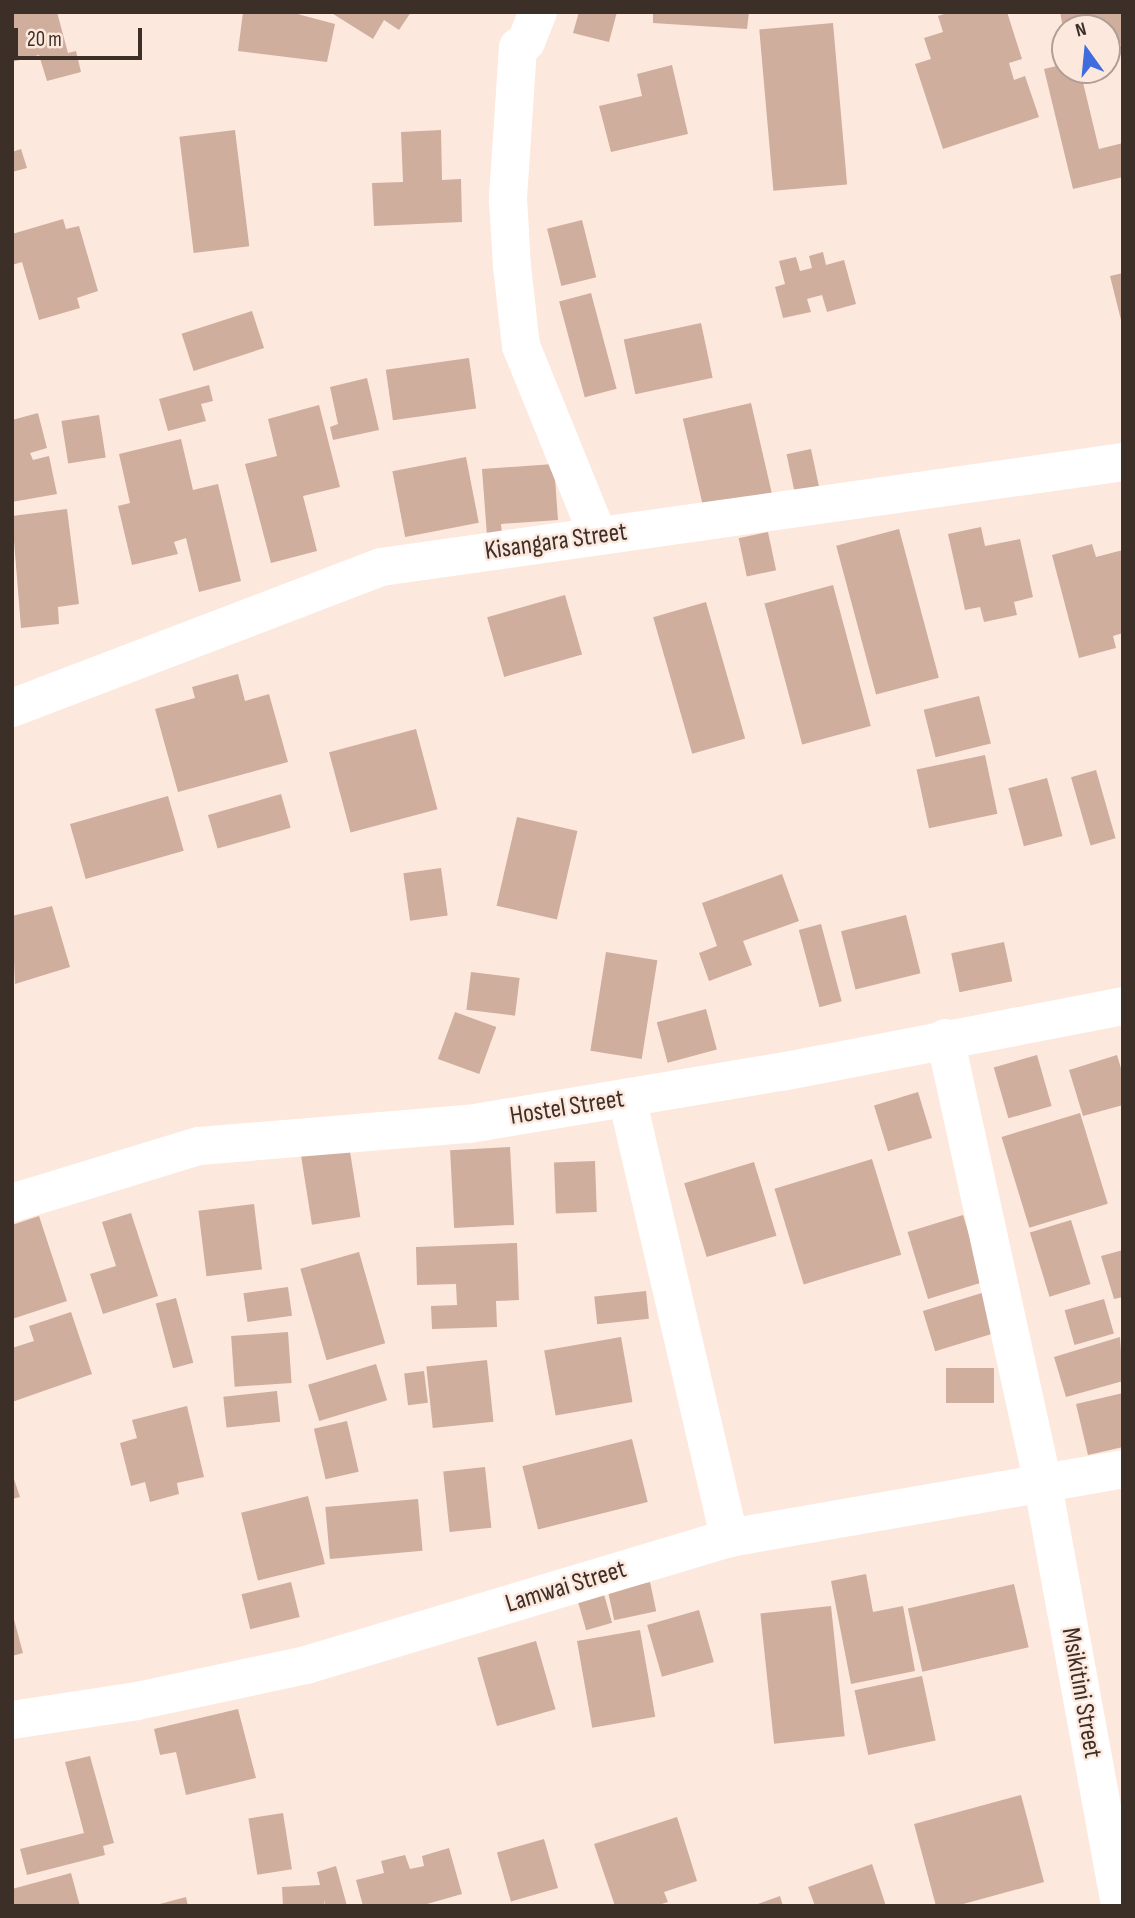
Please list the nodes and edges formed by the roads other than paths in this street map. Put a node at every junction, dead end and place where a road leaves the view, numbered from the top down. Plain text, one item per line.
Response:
1 (538, 12) edge
2 (1123, 462) edge
3 (598, 537) junction
4 (12, 708) edge
5 (1123, 1006) edge
6 (945, 1038) junction
7 (627, 1098) junction
8 (12, 1202) edge
9 (1123, 1469) edge
10 (1042, 1480) junction
11 (729, 1538) junction
12 (12, 1720) edge
13 (1120, 1906) edge

1 - 3 street
2 - 3 street, Kisangara Street
3 - 4 street, Kisangara Street
5 - 6 street, Hostel Street
6 - 7 street, Hostel Street
6 - 10 street, Msikitini Street
7 - 8 street, Hostel Street
7 - 11 street
9 - 10 street, Lamwai Street
10 - 11 street, Lamwai Street
10 - 13 street, Msikitini Street
11 - 12 street, Lamwai Street

